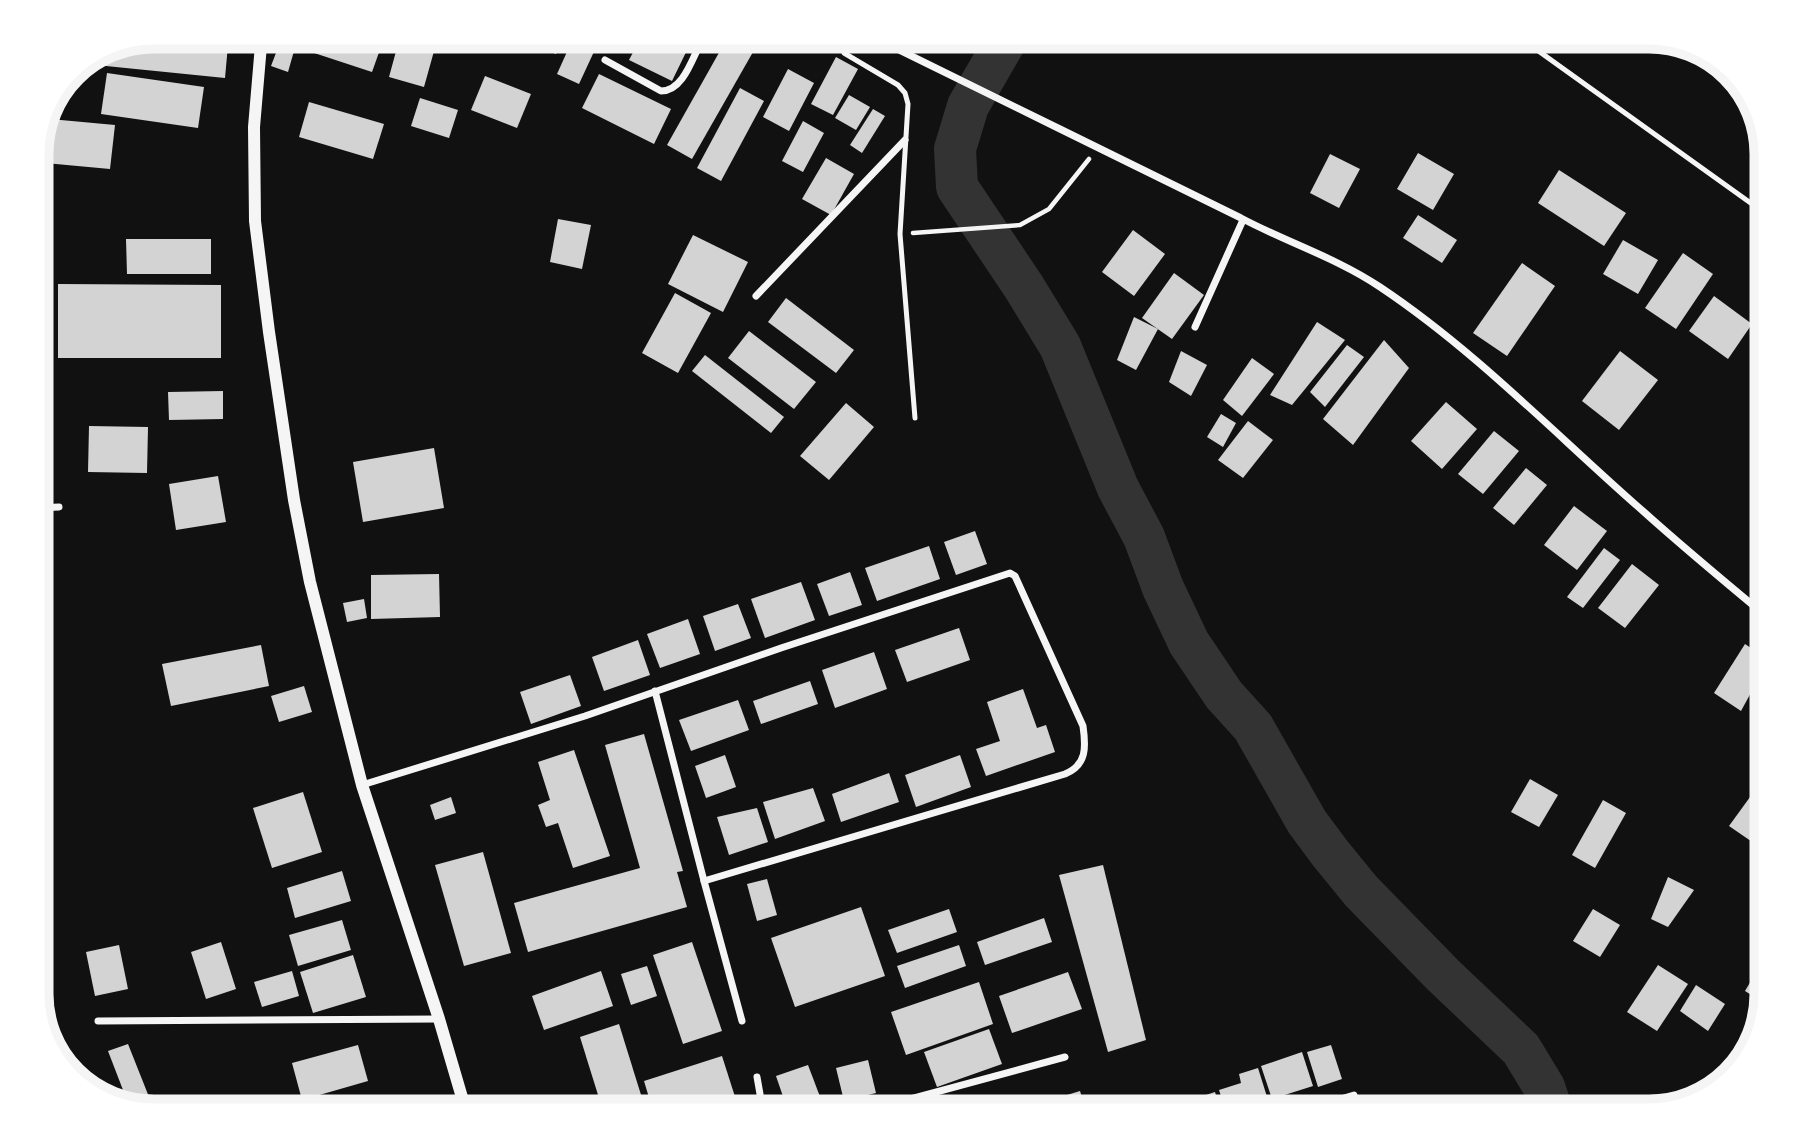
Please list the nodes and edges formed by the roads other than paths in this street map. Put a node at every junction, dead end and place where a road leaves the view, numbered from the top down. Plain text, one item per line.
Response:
1 (261, 49) edge
2 (697, 49) edge
3 (845, 49) edge
4 (897, 49) edge
5 (1536, 49) edge
6 (605, 60) dead end
7 (905, 140) junction
8 (1754, 205) edge
9 (1243, 220) junction
10 (757, 296) dead end
11 (1195, 327) dead end
12 (915, 418) dead end
13 (49, 507) edge
14 (59, 507) dead end
15 (1754, 606) edge
16 (655, 691) junction
17 (362, 785) junction
18 (704, 881) junction
19 (439, 1019) junction
20 (98, 1021) dead end
21 (742, 1021) dead end
22 (1065, 1057) dead end
23 (757, 1077) dead end
24 (1354, 1094) dead end
25 (462, 1099) edge
26 (760, 1099) edge
27 (910, 1099) edge
28 (1338, 1099) edge

1 - 17 street
2 - 6 street
3 - 7 lane
4 - 9 street
5 - 8 lane
7 - 10 street
7 - 12 lane
9 - 11 street
9 - 15 street
13 - 14 street
16 - 17 street
16 - 18 street
16 - 18 street
17 - 19 street
18 - 21 street
19 - 20 street
19 - 25 street
22 - 27 street
23 - 26 street
24 - 28 street

